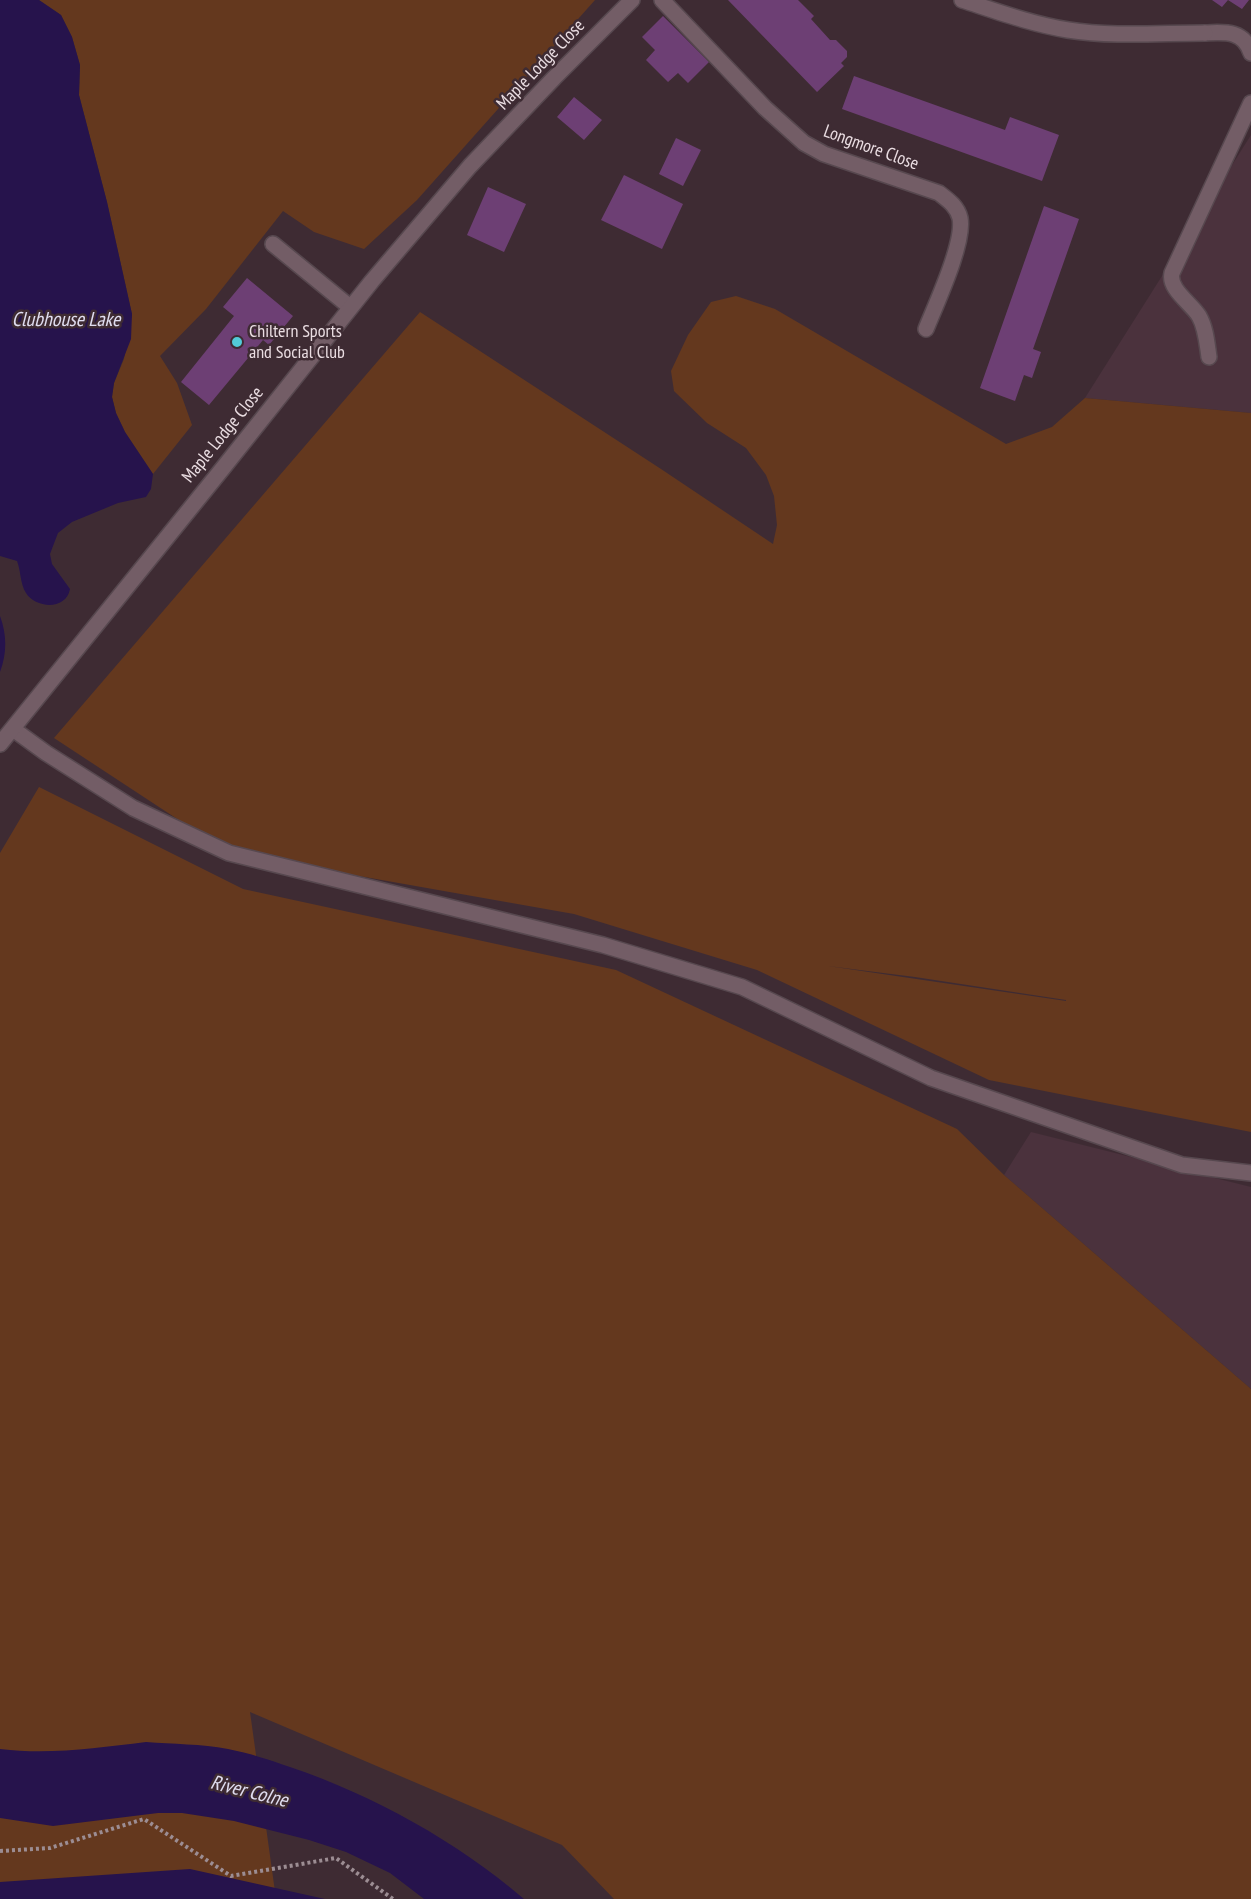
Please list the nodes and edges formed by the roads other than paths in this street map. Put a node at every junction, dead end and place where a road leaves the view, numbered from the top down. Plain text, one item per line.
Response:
1 (632, 0) edge
2 (663, 0) edge
3 (962, 0) edge
4 (1251, 53) edge
5 (1249, 111) edge
6 (273, 244) dead end
7 (350, 307) junction
8 (926, 329) dead end
9 (1209, 357) dead end
10 (13, 729) junction
11 (0, 744) edge
12 (1251, 1173) edge

1 - 7 street, Maple Lodge Close
2 - 8 street, Longmore Close
3 - 4 street
5 - 9 street
6 - 7 street
7 - 10 street, Maple Lodge Close
10 - 11 street, Maple Lodge Close
10 - 12 street

